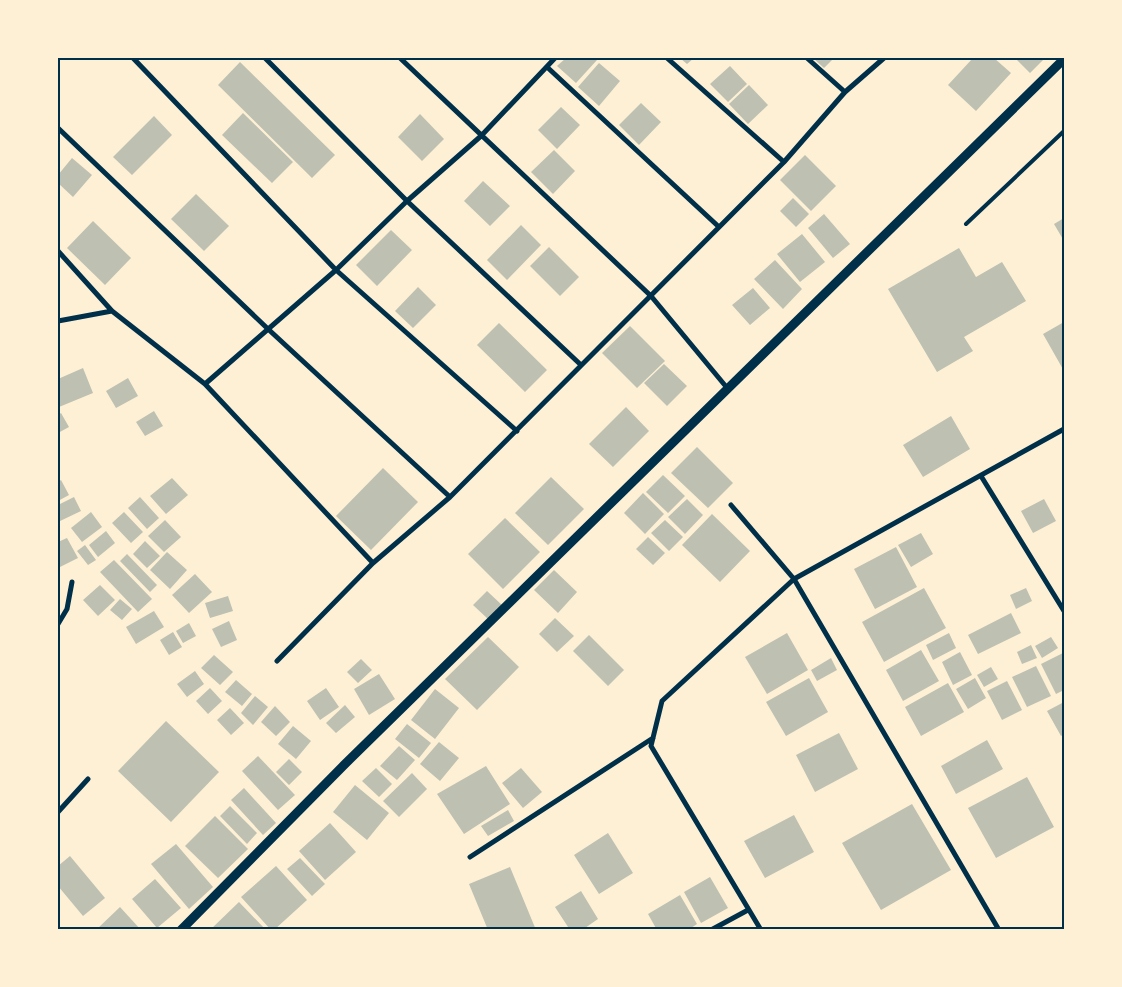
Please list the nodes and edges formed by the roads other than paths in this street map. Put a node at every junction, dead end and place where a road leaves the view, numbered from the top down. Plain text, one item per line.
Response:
1 (133, 58) edge
2 (265, 58) edge
3 (400, 58) edge
4 (555, 58) edge
5 (667, 58) edge
6 (808, 58) edge
7 (884, 58) edge
8 (1064, 59) edge
9 (547, 67) junction
10 (845, 92) junction
11 (58, 128) edge
12 (1064, 131) edge
13 (481, 136) junction
14 (784, 162) junction
15 (407, 201) junction
16 (966, 224) dead end
17 (719, 227) junction
18 (58, 251) edge
19 (336, 270) junction
20 (651, 296) junction
21 (112, 311) junction
22 (58, 321) edge
23 (268, 329) junction
24 (581, 365) junction
25 (205, 384) junction
26 (728, 389) junction
27 (1064, 429) edge
28 (517, 430) junction
29 (981, 476) junction
30 (450, 497) junction
31 (731, 505) dead end
32 (373, 562) junction
33 (794, 579) junction
34 (72, 582) dead end
35 (1064, 611) edge
36 (58, 624) edge
37 (277, 661) dead end
38 (653, 738) junction
39 (88, 780) dead end
40 (58, 812) edge
41 (470, 857) dead end
42 (748, 910) junction
43 (181, 930) edge
44 (712, 930) edge
45 (761, 930) edge
46 (999, 930) edge

1 - 19 street
2 - 15 street
3 - 13 street
4 - 9 street
5 - 14 street
6 - 10 street
7 - 10 street
8 - 26 street
9 - 13 street
9 - 17 street
10 - 14 street
11 - 23 street
12 - 16 lane
13 - 15 street
13 - 20 street
14 - 17 street
15 - 19 street
15 - 24 street
17 - 20 street
18 - 21 street
19 - 23 street
19 - 28 street
20 - 24 street
20 - 26 street
21 - 22 street
21 - 25 street
23 - 25 street
23 - 30 street
24 - 28 street
25 - 32 street
26 - 43 street
27 - 29 street
28 - 30 street
29 - 33 street
29 - 35 street
30 - 32 street
31 - 33 street
32 - 37 street
33 - 38 street
33 - 46 street
34 - 36 street
38 - 41 street
38 - 42 street
39 - 40 street
42 - 44 street
42 - 45 street

